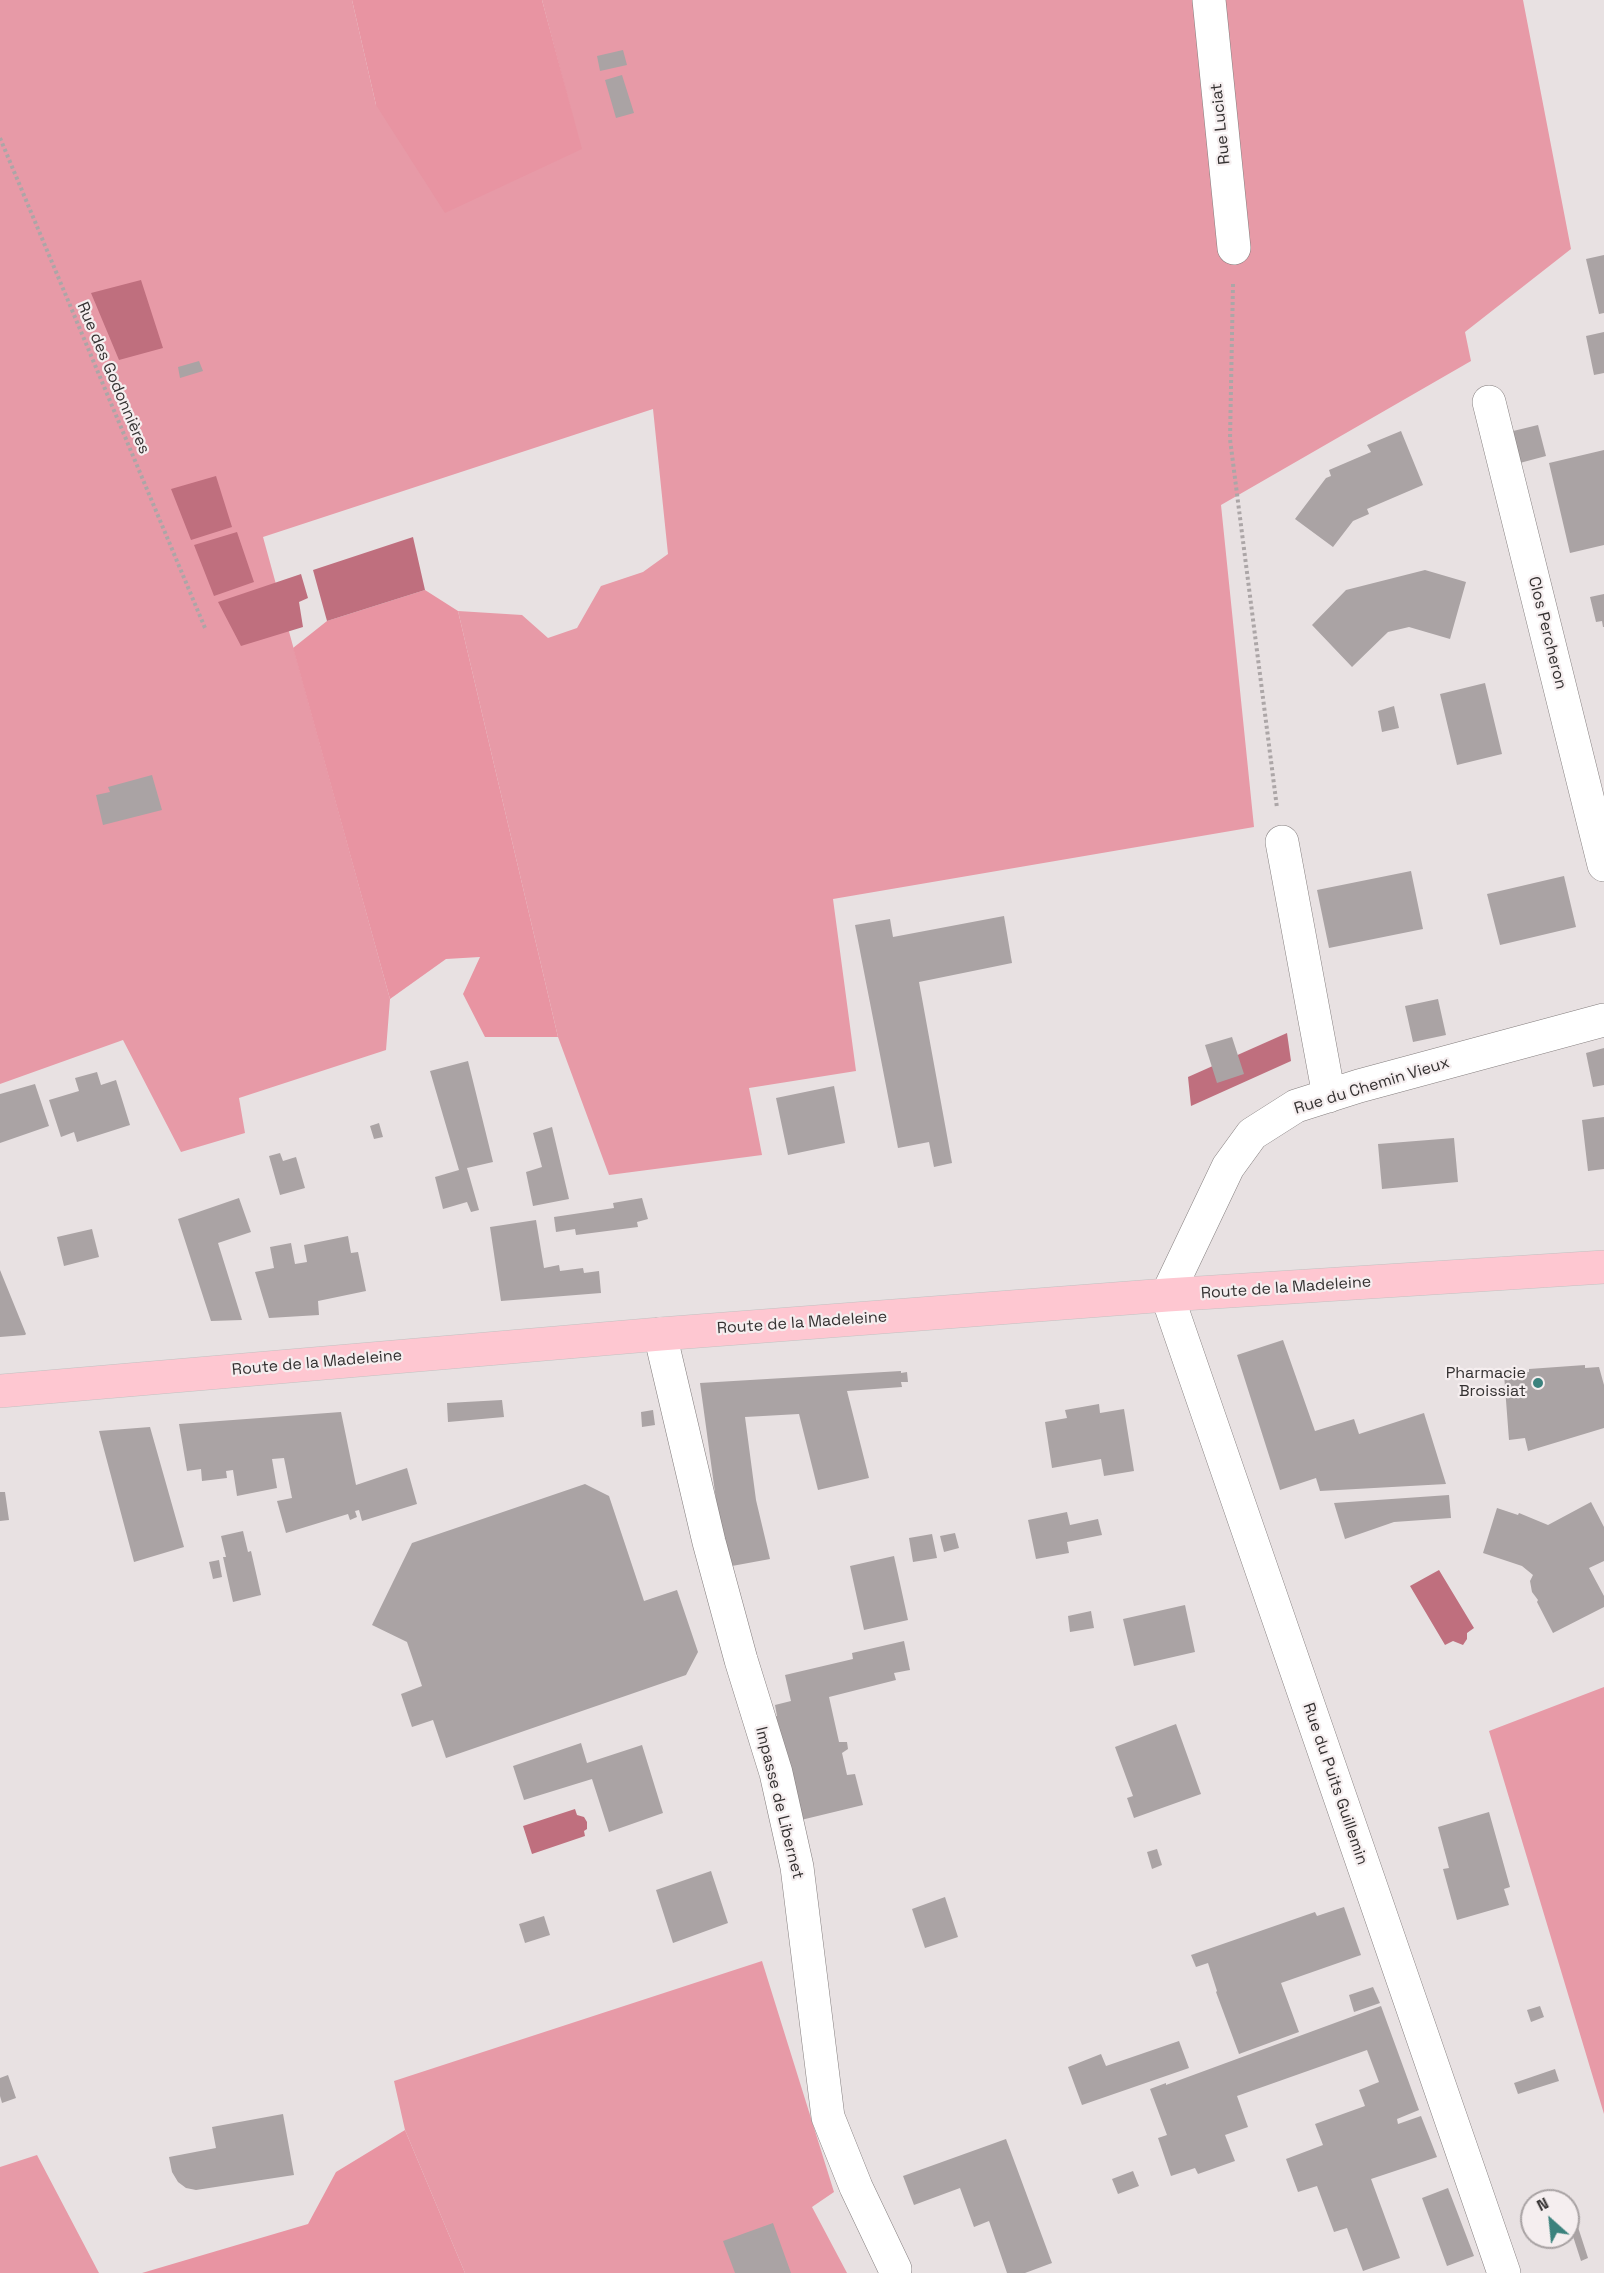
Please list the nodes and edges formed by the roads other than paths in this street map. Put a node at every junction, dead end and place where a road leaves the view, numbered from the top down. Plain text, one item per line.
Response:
1 (1209, 0) edge
2 (1234, 248) road end
3 (1489, 402) dead end
4 (1282, 842) road end
5 (1604, 865) edge
6 (1604, 1020) edge
7 (1329, 1096) junction
8 (1604, 1267) edge
9 (1167, 1295) junction
10 (660, 1334) junction
11 (0, 1391) edge
12 (895, 2270) dead end
13 (1504, 2273) edge

1 - 2 street, Rue Luciat
3 - 5 street, Clos Percheron
4 - 7 street
6 - 7 street, Rue du Chemin Vieux
7 - 9 street, Rue du Chemin Vieux
8 - 9 main road, Route de la Madeleine
9 - 10 main road, Route de la Madeleine
9 - 13 street, Rue du Puits Guillemin
10 - 11 main road, Route de la Madeleine
10 - 12 street, Impasse de Libernet

